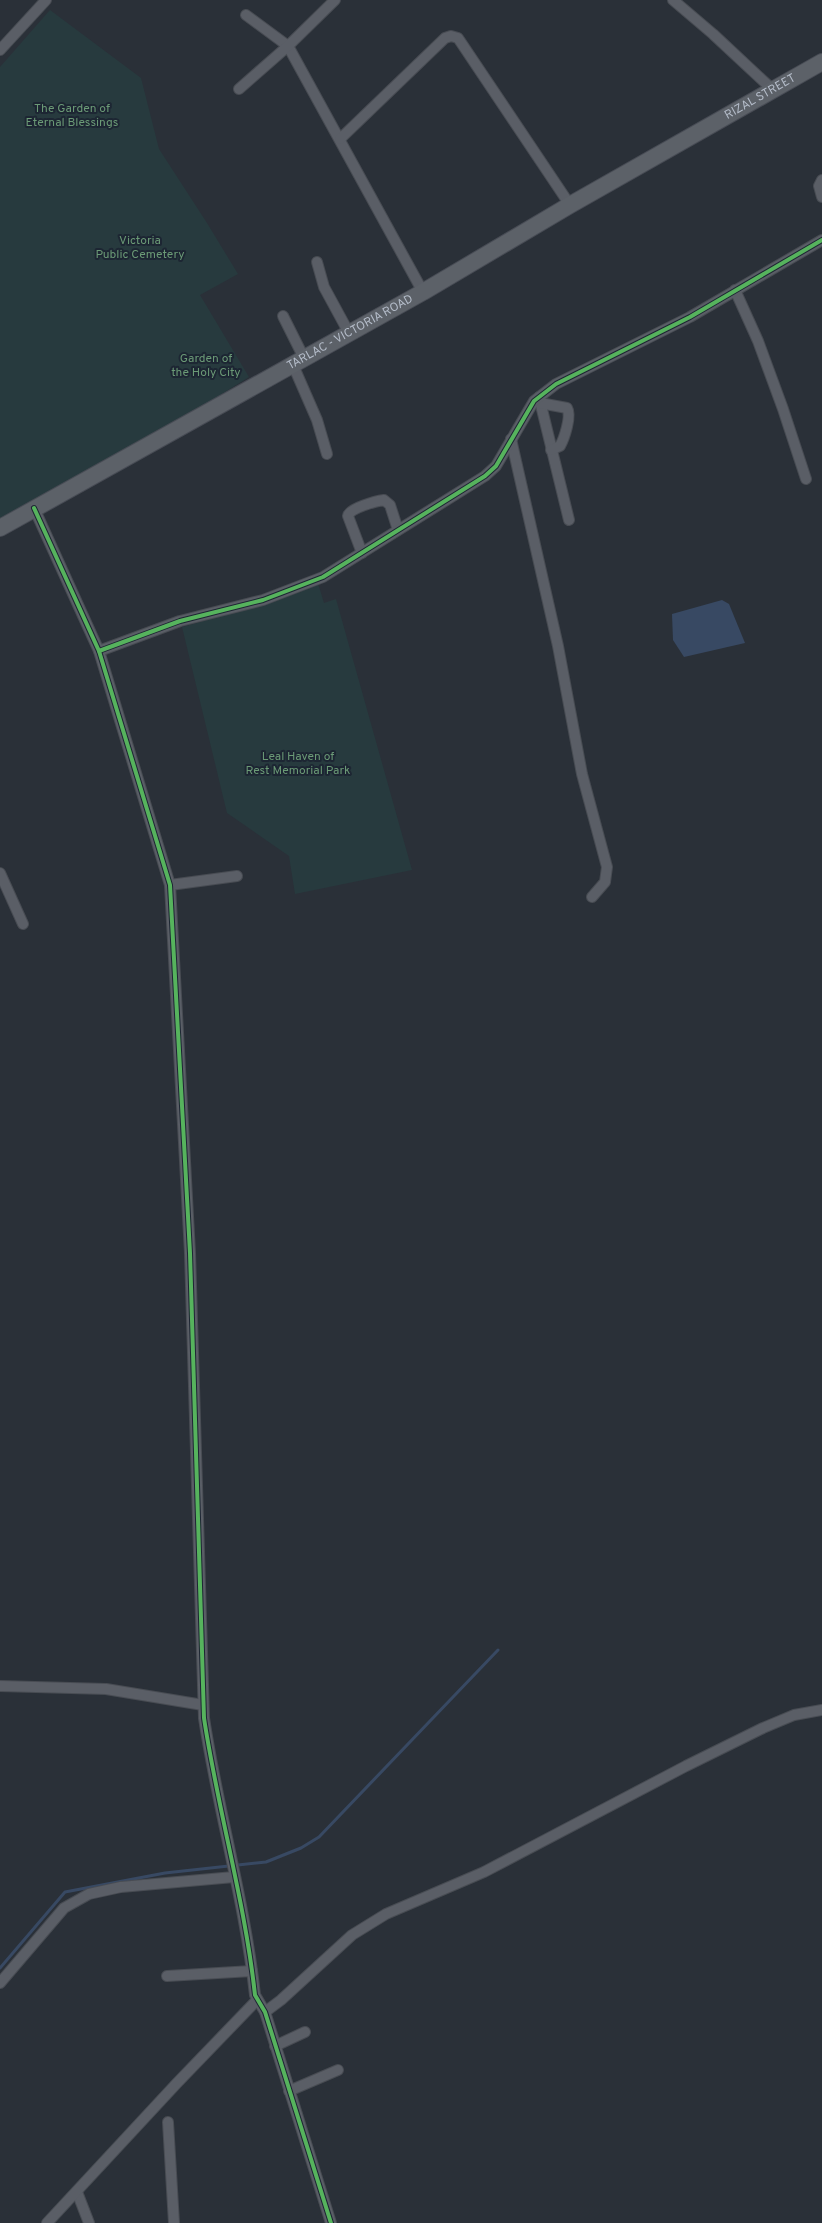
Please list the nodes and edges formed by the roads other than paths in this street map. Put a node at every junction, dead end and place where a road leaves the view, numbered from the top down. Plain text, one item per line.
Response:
1 (46, 0) edge
2 (334, 0) edge
3 (673, 0) edge
4 (246, 15) dead end
5 (288, 46) junction
6 (0, 50) edge
7 (822, 62) edge
8 (239, 89) dead end
9 (773, 90) junction
10 (698, 132) joint
11 (340, 139) junction
12 (822, 180) edge
13 (822, 197) edge
14 (570, 205) junction
15 (822, 240) edge
16 (317, 262) dead end
17 (735, 290) junction
18 (423, 292) junction
19 (282, 316) dead end
20 (349, 333) junction
21 (298, 362) junction
22 (539, 400) junction
23 (511, 440) junction
24 (551, 450) junction
25 (327, 454) dead end
26 (806, 479) dead end
27 (34, 508) junction
28 (569, 520) dead end
29 (0, 528) edge
30 (398, 530) junction
31 (362, 553) junction
32 (99, 651) junction
33 (0, 873) edge
34 (237, 876) dead end
35 (170, 885) junction
36 (592, 897) dead end
37 (23, 924) dead end
38 (0, 1686) edge
39 (203, 1705) junction
40 (822, 1710) edge
41 (234, 1877) junction
42 (252, 1971) junction
43 (167, 1976) dead end
44 (0, 1983) edge
45 (257, 2000) junction
46 (265, 2012) junction
47 (305, 2032) dead end
48 (275, 2046) junction
49 (338, 2070) dead end
50 (289, 2091) junction
51 (168, 2122) dead end
52 (77, 2192) junction
53 (47, 2223) edge
54 (89, 2223) edge
55 (174, 2223) edge
56 (331, 2223) edge

1 - 6 street
2 - 5 street
3 - 9 street
4 - 5 street
5 - 8 street
5 - 11 street
7 - 9 main road, RIZAL STREET
9 - 10 main road, RIZAL STREET
10 - 14 main road, TARLAC - VICTORIA ROAD
11 - 14 street
11 - 18 street
12 - 13 street
14 - 18 main road, TARLAC - VICTORIA ROAD
15 - 17 street
16 - 20 street
17 - 22 street
17 - 26 street
18 - 20 main road, TARLAC - VICTORIA ROAD
19 - 21 street
20 - 21 main road, TARLAC - VICTORIA ROAD
21 - 25 street
21 - 27 main road, TARLAC - VICTORIA ROAD
22 - 23 street
22 - 24 street
22 - 24 street
23 - 30 street
23 - 36 street
24 - 28 street
27 - 29 main road, TARLAC - VICTORIA ROAD
27 - 32 street
30 - 31 street
30 - 31 street
31 - 32 street
32 - 35 street
33 - 37 street
34 - 35 street
35 - 39 street
38 - 39 street
39 - 41 street
40 - 46 street
41 - 42 street
41 - 44 street
42 - 43 street
42 - 45 street
45 - 46 street
45 - 52 street
46 - 48 street
47 - 48 street
48 - 50 street
49 - 50 street
50 - 56 street
51 - 55 street
52 - 53 street
52 - 54 street

